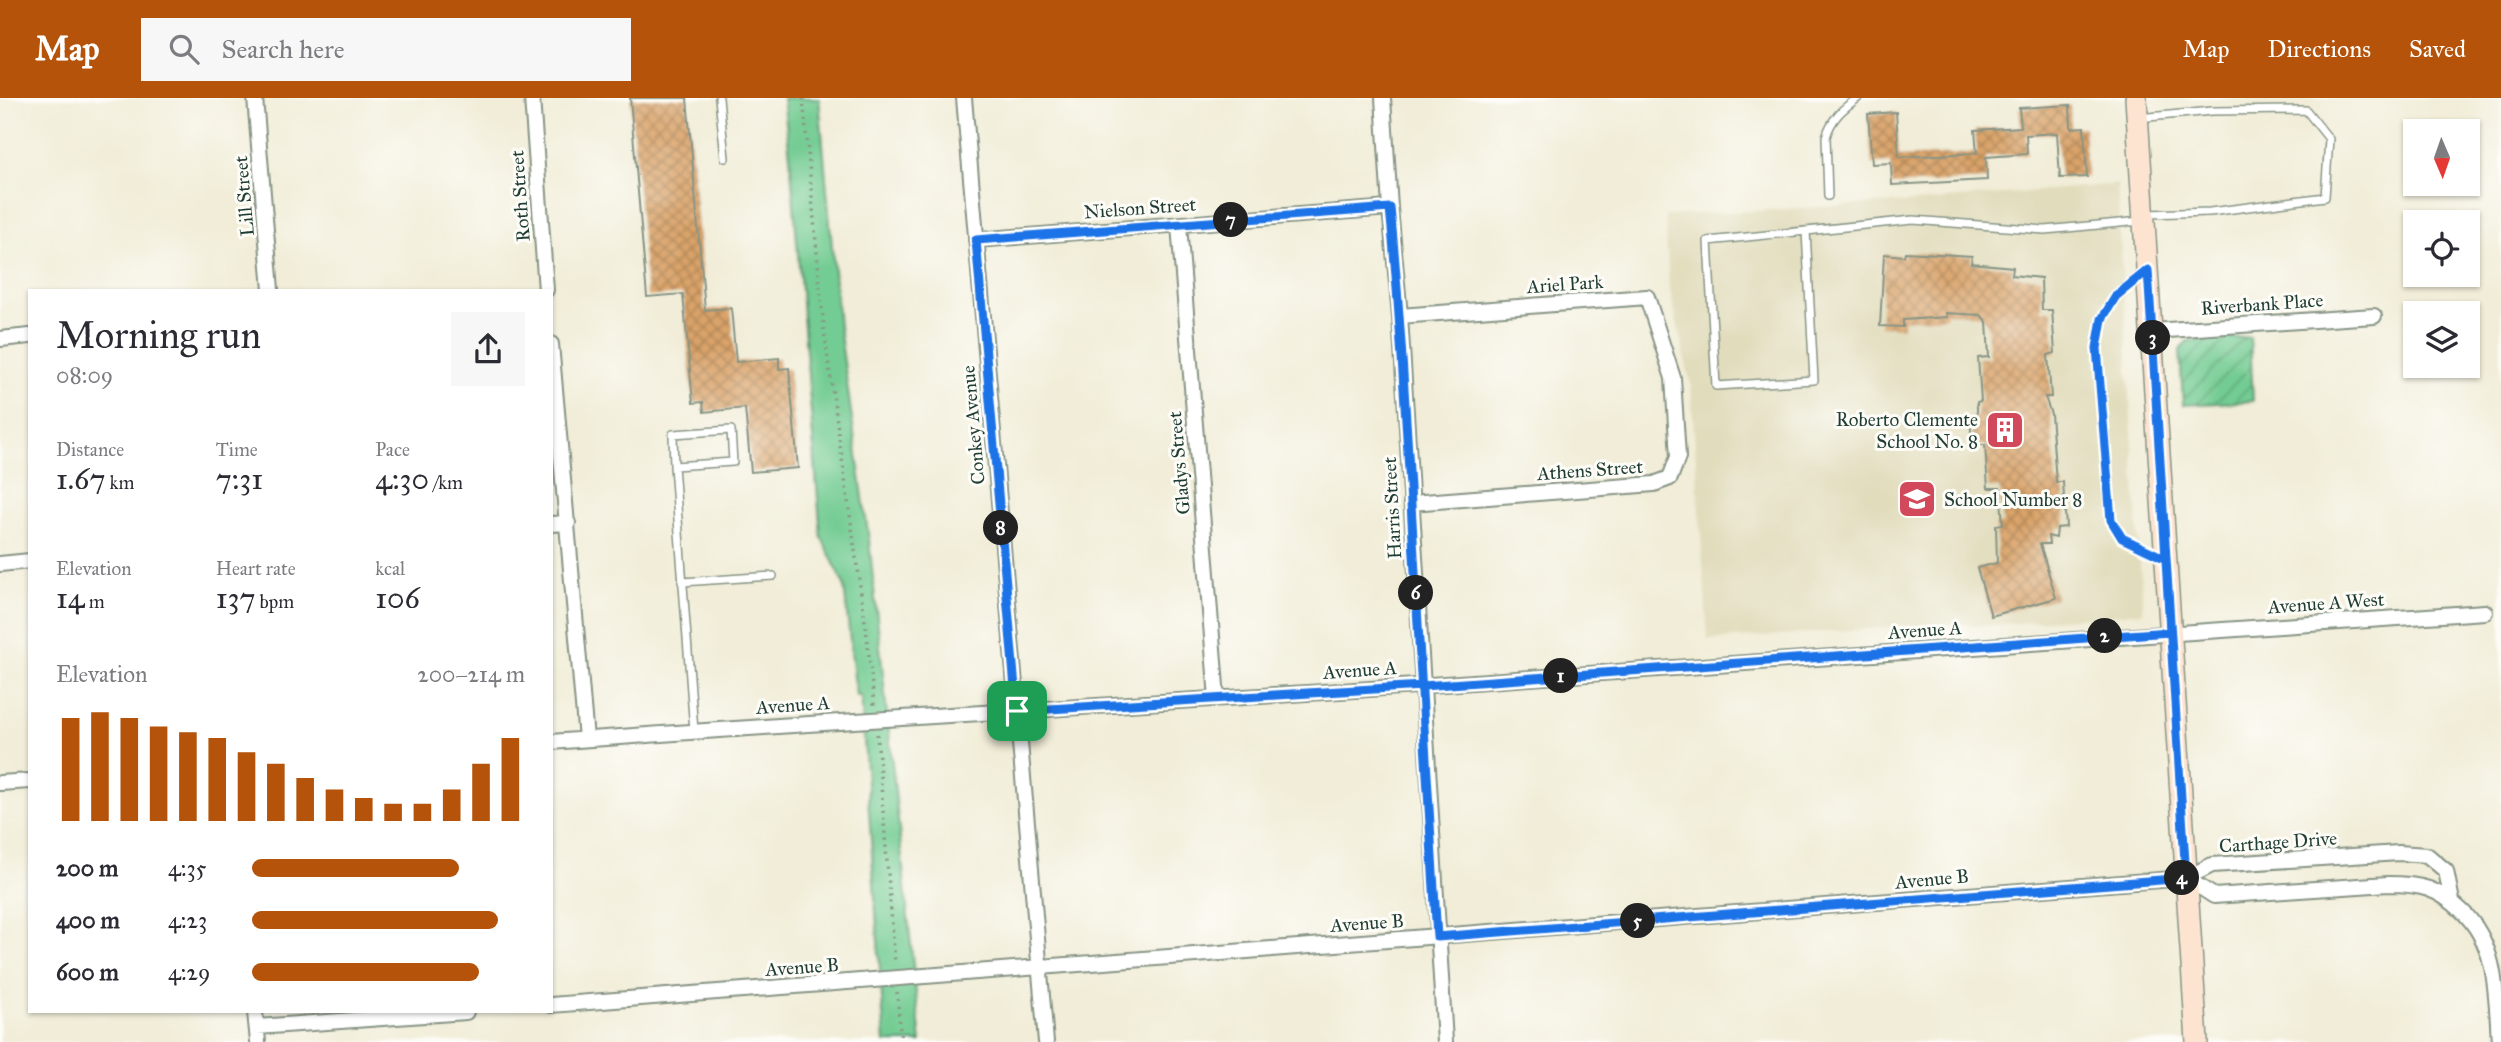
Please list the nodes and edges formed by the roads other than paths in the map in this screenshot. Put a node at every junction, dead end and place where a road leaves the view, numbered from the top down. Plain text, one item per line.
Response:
1 (255, 98) edge
2 (532, 98) edge
3 (719, 98) edge
4 (964, 98) edge
5 (1383, 98) edge
6 (1858, 98) edge
7 (2137, 108) edge
8 (725, 158) dead end
9 (1828, 196) dead end
10 (1390, 208) junction
11 (2145, 217) junction
12 (1179, 225) junction
13 (1806, 231) junction
14 (976, 240) junction
15 (2148, 270) junction
16 (271, 289) edge
17 (542, 289) edge
18 (1400, 316) junction
19 (2374, 316) dead end
20 (2153, 331) junction
21 (28, 336) edge
22 (0, 338) edge
23 (553, 365) edge
24 (1673, 378) joint
25 (674, 466) junction
26 (1410, 503) junction
27 (568, 523) junction
28 (553, 524) edge
29 (2166, 559) junction
30 (28, 561) edge
31 (0, 564) edge
32 (773, 576) dead end
33 (682, 582) junction
34 (2485, 612) dead end
35 (2170, 632) junction
36 (1422, 686) junction
37 (1217, 699) junction
38 (1017, 711) junction
39 (694, 732) junction
40 (586, 739) junction
41 (553, 742) edge
42 (28, 781) edge
43 (0, 783) edge
44 (2186, 878) junction
45 (2452, 901) junction
46 (1437, 937) junction
47 (1039, 967) junction
48 (553, 1005) edge
49 (255, 1013) edge
50 (456, 1013) edge
51 (257, 1034) edge
52 (1046, 1042) edge
53 (1445, 1042) edge
54 (2197, 1042) edge
55 (2499, 1042) edge

1 - 16 street, Lill Street
2 - 17 street, Roth Street
3 - 8 lane
4 - 14 street, Conkey Avenue
5 - 10 street, Harris Street
6 - 9 lane
7 - 11 main road
7 - 11 lane
10 - 12 street, Nielson Street
10 - 18 street, Harris Street
11 - 13 lane
11 - 15 main road
12 - 14 street, Nielson Street
12 - 37 street, Gladys Street
13 - 13 lane
14 - 38 street, Conkey Avenue
15 - 20 main road
15 - 29 lane
18 - 24 street, Ariel Park
18 - 26 street, Harris Street
19 - 20 street, Riverbank Place
20 - 29 main road
21 - 22 street
23 - 27 street
24 - 26 street, Athens Street
25 - 25 lane
25 - 33 lane
26 - 36 street, Harris Street
27 - 28 street
27 - 40 street
29 - 35 main road
30 - 31 street
32 - 33 lane
33 - 39 lane
34 - 35 street, Avenue A West
35 - 36 street, Avenue A
35 - 44 main road
36 - 37 street, Avenue A
36 - 46 street, Harris Street
37 - 38 street, Avenue A
38 - 39 street, Avenue A
38 - 47 street, Conkey Avenue
39 - 40 street, Avenue A
40 - 41 street, Avenue A
42 - 43 street
44 - 45 street, Carthage Drive
44 - 45 street, Carthage Drive
44 - 46 street, Avenue B
44 - 54 main road
45 - 55 street, Carthage Drive
46 - 47 street, Avenue B
46 - 53 street, Harris Street
47 - 48 street, Avenue B
47 - 52 street, Conkey Avenue
49 - 51 street
50 - 51 street

